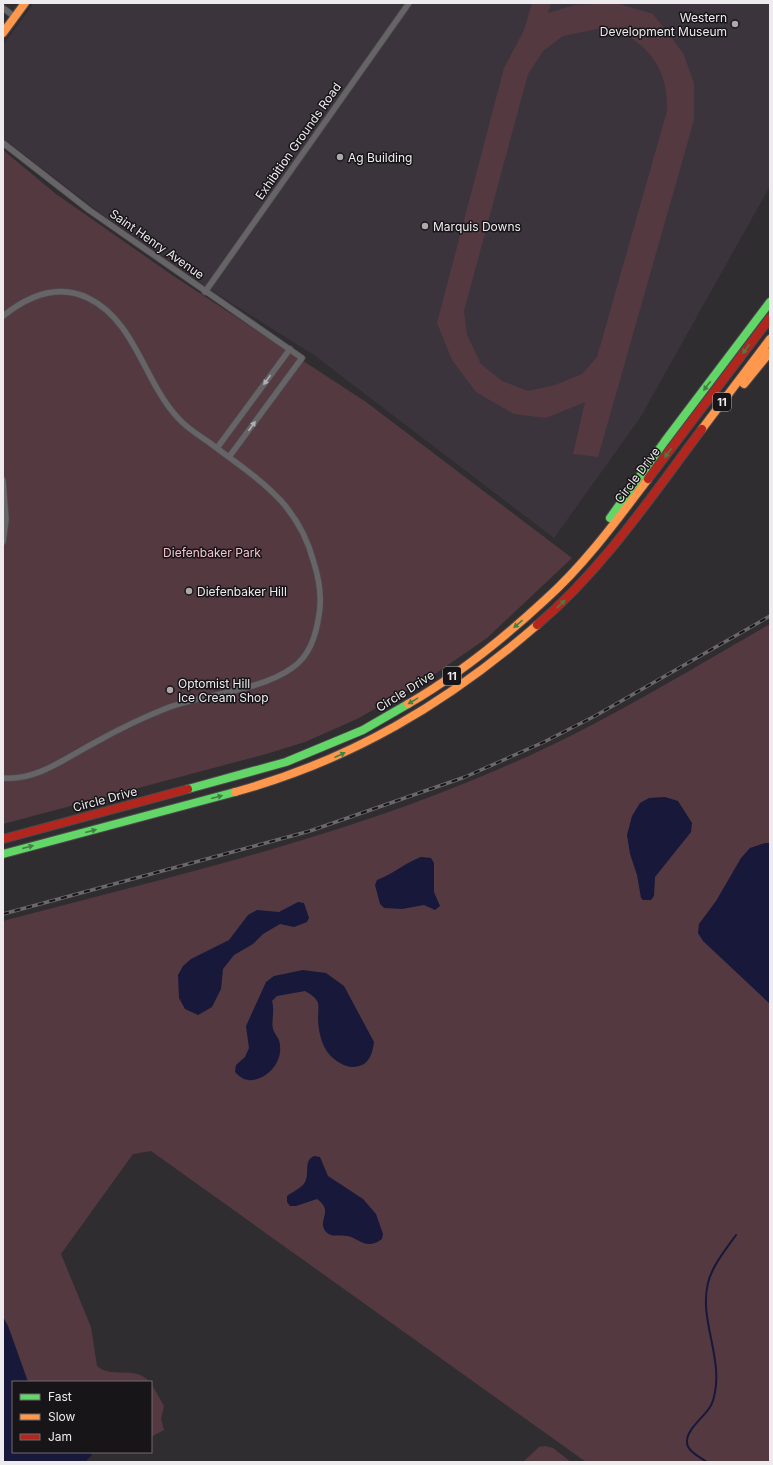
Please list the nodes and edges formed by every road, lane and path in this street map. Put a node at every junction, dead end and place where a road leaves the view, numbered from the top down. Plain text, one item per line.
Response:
1 (25, 3) edge
2 (408, 3) edge
3 (3, 8) edge
4 (15, 17) junction
5 (3, 33) edge
6 (3, 143) edge
7 (205, 292) junction
8 (770, 294) edge
9 (770, 302) edge
10 (3, 316) edge
11 (770, 318) edge
12 (770, 339) edge
13 (290, 349) junction
14 (770, 352) edge
15 (730, 355) junction
16 (217, 448) junction
17 (229, 457) junction
18 (674, 466) junction
19 (3, 480) edge
20 (3, 542) edge
21 (529, 614) junction
22 (3, 778) edge
23 (3, 839) edge
24 (3, 854) edge

1 - 4 main road
2 - 7 street, Exhibition Grounds Road
3 - 4 street
4 - 5 main road
6 - 7 street, Saint Henry Avenue
7 - 13 street, Saint Henry Avenue
8 - 15 main road
9 - 15 main road
10 - 16 street
11 -> 21 main road, Circle Drive / 11
12 - 18 main road, Circle Drive / 11
13 -> 16 street
17 -> 13 street, Saint Henry Avenue
14 - 18 main road
15 -> 21 main road
16 - 17 street
17 - 22 street
24 -> 18 main road, Circle Drive / 11
19 - 20 street
21 -> 23 main road, Circle Drive / 11

